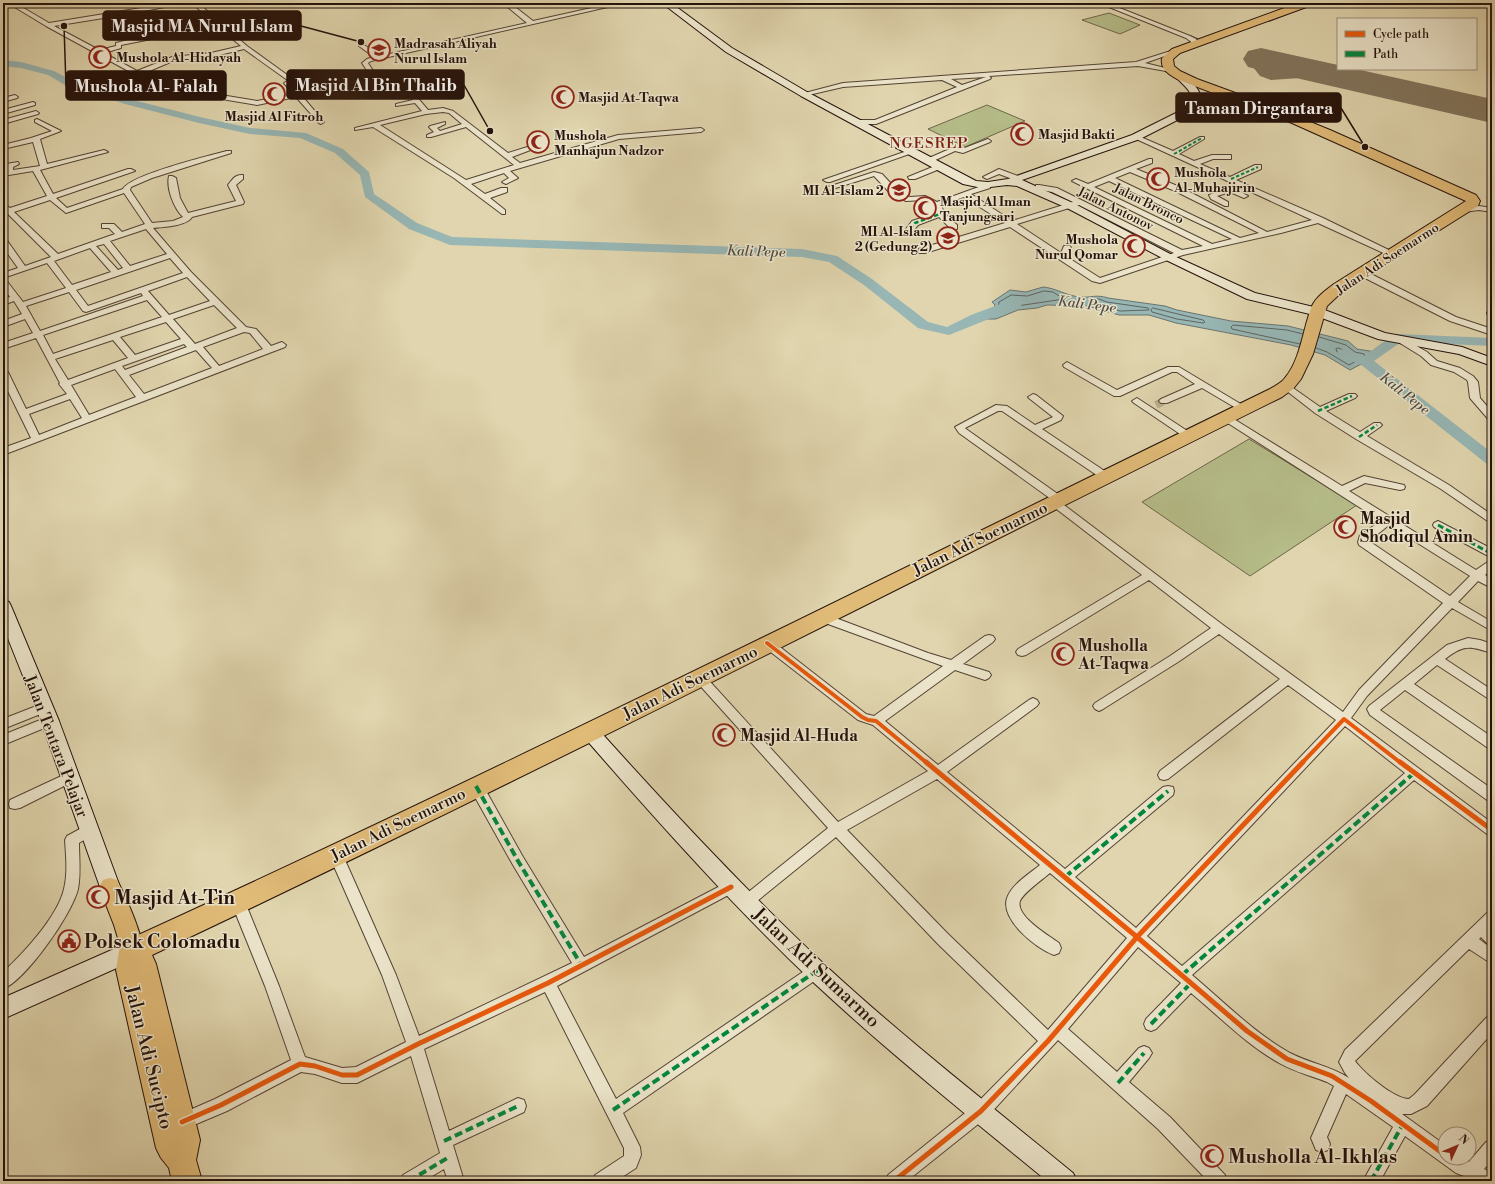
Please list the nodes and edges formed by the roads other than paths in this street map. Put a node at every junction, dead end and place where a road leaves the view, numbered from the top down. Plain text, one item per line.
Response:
1 (21, 3) edge
2 (183, 3) edge
3 (194, 3) edge
4 (284, 3) edge
5 (327, 3) edge
6 (506, 3) edge
7 (622, 3) edge
8 (631, 3) edge
9 (1102, 3) edge
10 (1308, 3) edge
11 (12, 4) edge
12 (666, 4) edge
13 (130, 12) junction
14 (531, 23) junction
15 (217, 24) junction
16 (48, 25) junction
17 (152, 36) junction
18 (238, 41) junction
19 (1201, 41) junction
20 (230, 42) dead end
21 (361, 45) dead end
22 (245, 47) junction
23 (1176, 51) junction
24 (98, 52) junction
25 (380, 58) junction
26 (1137, 64) junction
27 (136, 73) junction
28 (1002, 73) junction
29 (1176, 73) junction
30 (373, 77) junction
31 (942, 78) junction
32 (189, 83) dead end
33 (287, 84) dead end
34 (154, 86) junction
35 (962, 87) junction
36 (804, 94) junction
37 (298, 95) junction
38 (15, 97) dead end
39 (3, 100) edge
40 (418, 101) junction
41 (32, 104) dead end
42 (398, 105) dead end
43 (1264, 107) junction
44 (1194, 108) junction
45 (3, 112) edge
46 (426, 112) junction
47 (36, 113) dead end
48 (37, 121) dead end
49 (3, 122) edge
50 (321, 122) dead end
51 (443, 123) dead end
52 (374, 125) junction
53 (467, 125) junction
54 (874, 127) junction
55 (357, 129) dead end
56 (702, 130) dead end
57 (439, 133) junction
58 (429, 136) dead end
59 (1136, 137) junction
60 (1202, 138) dead end
61 (34, 139) junction
62 (988, 141) dead end
63 (7, 144) edge
64 (539, 145) dead end
65 (104, 152) dead end
66 (229, 152) dead end
67 (910, 152) junction
68 (1174, 154) junction
69 (507, 156) junction
70 (1228, 157) dead end
71 (926, 161) junction
72 (1149, 161) dead end
73 (1195, 163) junction
74 (15, 164) dead end
75 (519, 166) junction
76 (1048, 167) junction
77 (1258, 167) dead end
78 (40, 168) junction
79 (938, 168) junction
80 (1129, 169) junction
81 (505, 170) junction
82 (131, 171) dead end
83 (6, 174) edge
84 (240, 177) dead end
85 (912, 177) dead end
86 (172, 178) dead end
87 (1109, 178) junction
88 (1014, 179) junction
89 (1231, 180) junction
90 (987, 181) junction
91 (1076, 181) dead end
92 (506, 182) dead end
93 (465, 183) junction
94 (1088, 187) junction
95 (126, 190) junction
96 (504, 190) dead end
97 (1040, 190) junction
98 (1256, 191) junction
99 (965, 194) junction
100 (1244, 196) junction
101 (485, 197) junction
102 (52, 198) junction
103 (1075, 204) junction
104 (1225, 204) junction
105 (937, 205) junction
106 (1137, 205) junction
107 (1479, 206) edge
108 (1216, 208) junction
109 (8, 212) edge
110 (502, 212) dead end
111 (940, 214) junction
112 (189, 216) junction
113 (1320, 220) junction
114 (148, 224) junction
115 (1011, 224) junction
116 (105, 226) dead end
117 (954, 227) dead end
118 (910, 229) dead end
119 (1266, 234) junction
120 (121, 236) junction
121 (1240, 240) junction
122 (3, 241) edge
123 (106, 241) junction
124 (92, 246) junction
125 (1212, 247) junction
126 (1067, 248) dead end
127 (922, 251) dead end
128 (1165, 252) junction
129 (1393, 254) junction
130 (172, 255) junction
131 (57, 258) junction
132 (1063, 258) junction
133 (49, 260) junction
134 (128, 269) junction
135 (23, 270) junction
136 (116, 273) junction
137 (1362, 273) junction
138 (188, 274) junction
139 (3, 276) edge
140 (3, 282) edge
141 (70, 288) junction
142 (146, 294) junction
143 (18, 301) junction
144 (3, 302) edge
145 (215, 302) junction
146 (88, 312) junction
147 (27, 315) junction
148 (1316, 317) junction
149 (168, 318) junction
150 (3, 324) edge
151 (243, 329) junction
152 (1492, 332) edge
153 (38, 334) junction
154 (114, 336) junction
155 (186, 340) junction
156 (1402, 340) junction
157 (282, 345) dead end
158 (3, 346) edge
159 (196, 347) junction
160 (269, 350) junction
161 (50, 358) junction
162 (134, 358) junction
163 (1492, 362) edge
164 (117, 365) junction
165 (1067, 365) dead end
166 (218, 370) junction
167 (3, 372) edge
168 (124, 374) junction
169 (64, 384) junction
170 (1202, 384) junction
171 (1286, 386) junction
172 (72, 395) junction
173 (1352, 396) dead end
174 (1033, 397) dead end
175 (142, 398) junction
176 (1137, 401) dead end
177 (1156, 405) junction
178 (1244, 409) junction
179 (1318, 411) junction
180 (23, 413) junction
181 (1226, 418) junction
182 (1492, 418) edge
183 (87, 419) junction
184 (1377, 426) dead end
185 (1034, 429) junction
186 (1189, 436) junction
187 (1359, 437) junction
188 (36, 439) junction
189 (3, 452) edge
190 (1105, 476) junction
191 (1400, 488) dead end
192 (1341, 491) junction
193 (1056, 500) junction
194 (1492, 520) edge
195 (1388, 521) junction
196 (1438, 525) dead end
197 (1492, 554) edge
198 (1492, 563) edge
199 (1150, 575) junction
200 (1477, 575) junction
201 (1492, 584) edge
202 (1450, 602) junction
203 (3, 606) edge
204 (821, 617) junction
205 (1492, 627) edge
206 (1219, 628) junction
207 (989, 639) dead end
208 (767, 643) junction
209 (1492, 649) edge
210 (1022, 652) dead end
211 (1436, 659) junction
212 (953, 665) junction
213 (985, 675) dead end
214 (698, 677) junction
215 (1289, 678) junction
216 (1405, 684) junction
217 (1492, 696) edge
218 (1033, 703) dead end
219 (1099, 706) dead end
220 (47, 715) junction
221 (1344, 719) junction
222 (876, 721) junction
223 (3, 724) edge
224 (590, 732) junction
225 (3, 740) edge
226 (1492, 744) edge
227 (938, 772) junction
228 (1414, 773) junction
229 (1164, 775) dead end
230 (70, 777) junction
231 (476, 786) junction
232 (1168, 791) dead end
233 (1492, 796) edge
234 (15, 804) dead end
235 (1491, 828) edge
236 (837, 829) junction
237 (89, 830) junction
238 (336, 855) junction
239 (1050, 865) junction
240 (1065, 877) junction
241 (110, 887) joint
242 (730, 887) junction
243 (238, 902) junction
244 (746, 902) junction
245 (1492, 917) edge
246 (1481, 928) junction
247 (1137, 936) junction
248 (1492, 938) edge
249 (1469, 940) junction
250 (1054, 948) dead end
251 (132, 951) junction
252 (1492, 957) edge
253 (582, 966) junction
254 (818, 970) junction
255 (1187, 979) junction
256 (3, 982) edge
257 (548, 983) junction
258 (3, 1008) edge
259 (1492, 1022) edge
260 (1151, 1024) dead end
261 (1053, 1036) junction
262 (415, 1045) junction
263 (1144, 1054) dead end
264 (300, 1064) junction
265 (1118, 1083) junction
266 (1343, 1083) junction
267 (518, 1106) dead end
268 (613, 1110) junction
269 (981, 1111) junction
270 (182, 1122) junction
271 (1403, 1124) junction
272 (444, 1141) junction
273 (1322, 1144) dead end
274 (1492, 1148) edge
275 (1437, 1149) edge
276 (449, 1157) junction
277 (1459, 1166) edge
278 (184, 1171) edge
279 (1472, 1176) edge
280 (409, 1181) edge
281 (456, 1181) edge
282 (601, 1181) edge
283 (894, 1181) edge
284 (1065, 1181) edge
285 (1219, 1181) edge
286 (1371, 1181) edge
287 (1492, 1181) edge

1 - 11 street
2 - 13 street
3 - 15 street
4 - 5 street
6 - 14 street
7 - 14 street
8 - 12 street
9 - 19 street
10 - 19 highway
11 - 16 street
12 - 36 main road
13 - 16 street
13 - 17 street
14 - 25 street
15 - 17 street
15 - 18 street
16 - 24 street
17 - 24 street
18 - 20 street
18 - 22 street
19 - 23 highway
21 - 25 street
22 - 27 street
22 - 30 street
23 - 26 street
23 - 29 highway
24 - 27 street
25 - 30 street
26 - 28 street
26 - 29 street
27 - 34 street
28 - 31 street
28 - 35 street
29 - 43 highway, Jalan Adi Soemarmo
29 - 44 main road
30 - 37 street
30 - 40 street
31 - 35 street
31 - 36 street
32 - 34 street
33 - 37 street
34 - 37 street
35 - 54 street
36 - 54 main road
37 - 50 street
38 - 39 street
40 - 42 street
40 - 46 street
41 - 45 street
43 - 44 street
43 - 107 highway, Jalan Adi Soemarmo
44 - 59 main road
46 - 52 street
46 - 53 street
47 - 49 street
48 - 61 street
51 - 57 street
52 - 55 street
52 - 93 street
53 - 57 street
53 - 69 street
54 - 67 main road
56 - 75 street
57 - 58 street
59 - 68 street
59 - 76 main road
60 - 68 street
61 - 63 street
61 - 78 street
62 - 71 street
64 - 69 street
65 - 78 street
66 - 95 street
67 - 71 main road
67 - 105 street
68 - 73 street
69 - 75 street
70 - 73 street
71 - 79 main road
72 - 80 street
73 - 89 street
74 - 83 street
75 - 81 street
76 - 88 main road
76 - 97 main road
77 - 89 street
78 - 83 street
78 - 102 street
79 - 85 street
79 - 90 main road
80 - 87 street
80 - 106 street
81 - 92 street
81 - 93 street
82 - 102 street
84 - 112 street
86 - 112 street
87 - 94 street
87 - 106 street
88 - 90 main road
88 - 97 main road
89 - 98 street
90 - 99 street
91 - 94 street, Jalan Bronco
93 - 101 street
94 - 106 street, Jalan Bronco
95 - 102 street
95 - 114 street
96 - 101 street
97 - 103 main road
98 - 100 street
98 - 113 street
99 - 105 street
99 - 115 street
100 - 104 street
100 - 104 street
101 - 110 street
102 - 109 street
103 - 106 main road
103 - 115 street
104 - 108 street
105 - 111 street
106 - 108 street
106 - 121 street
106 - 125 street, Jalan Bronco
106 - 128 main road
107 - 129 highway, Jalan Adi Soemarmo
108 - 119 street
109 - 131 street
111 - 117 street
111 - 118 street
112 - 114 street
113 - 119 street
113 - 129 street
114 - 120 street
114 - 130 street
115 - 127 street
115 - 132 street
116 - 120 street
119 - 121 street
120 - 123 street
121 - 125 street
122 - 135 street
123 - 124 street
123 - 134 street
124 - 131 street
124 - 136 street
125 - 128 street
126 - 132 street
128 - 132 street
128 - 148 main road
129 - 137 highway, Jalan Adi Soemarmo
130 - 134 street
130 - 138 street
131 - 133 street
133 - 135 street
133 - 141 street
134 - 136 street
135 - 139 street
136 - 141 street
137 - 148 highway, Jalan Adi Soemarmo
137 - 152 street
138 - 142 street
138 - 145 street
140 - 143 street
141 - 143 street
141 - 146 street
142 - 146 street
142 - 149 street
143 - 144 street
143 - 147 street
145 - 149 street
145 - 151 street
146 - 153 street
147 - 150 street
147 - 153 street
148 - 156 main road
148 - 171 highway, Jalan Adi Soemarmo
149 - 154 street
149 - 155 street
151 - 159 street
151 - 160 street
153 - 158 street
153 - 161 street
154 - 161 street
154 - 162 street
155 - 159 street
155 - 162 street
156 - 163 main road
156 - 182 street
157 - 160 street
159 - 166 street
159 - 168 street
160 - 166 street
161 - 169 street
162 - 164 street
164 - 168 street
164 - 169 street
165 - 170 street
166 - 175 street
167 - 180 street
168 - 175 street
169 - 172 street
170 - 177 street
170 - 178 street
171 - 178 highway, Jalan Adi Soemarmo
171 - 179 street
172 - 180 street
172 - 183 street
173 - 179 street
174 - 185 street
175 - 183 street
176 - 177 street
177 - 186 street
178 - 181 highway, Jalan Adi Soemarmo
179 - 187 street
180 - 188 street
181 - 186 highway, Jalan Adi Soemarmo
181 - 192 street
183 - 188 street
184 - 187 street
185 - 190 street
185 - 193 street
186 - 190 highway, Jalan Adi Soemarmo
187 - 194 street
188 - 189 street
190 - 193 highway, Jalan Adi Soemarmo
191 - 192 street
192 - 195 street
193 - 199 street
193 - 204 highway, Jalan Adi Soemarmo
195 - 200 street
195 - 202 street
196 - 197 street
198 - 200 street
199 - 206 street
199 - 210 street
200 - 201 street
200 - 202 street
202 - 205 street
202 - 221 street
203 - 220 main road, Jalan Tentara Pelajar
204 - 208 highway, Jalan Adi Soemarmo
204 - 212 street
206 - 215 street
206 - 219 street
207 - 212 street
208 - 214 highway, Jalan Adi Soemarmo
208 - 222 street
209 - 211 street
211 - 216 street
211 - 217 street
212 - 213 street
212 - 222 street
214 - 224 highway, Jalan Adi Soemarmo
214 - 236 street
215 - 221 street
215 - 229 street
216 - 226 street
216 - 233 street
218 - 227 street
220 - 223 street
220 - 225 street
220 - 230 main road, Jalan Tentara Pelajar
221 - 228 street
221 - 247 street
222 - 227 street
224 - 231 highway, Jalan Adi Soemarmo
224 - 242 main road, Jalan Adi Sumarmo
227 - 236 street
227 - 239 street
228 - 235 street
228 - 255 street
230 - 234 street
230 - 237 main road, Jalan Tentara Pelajar
231 - 238 highway, Jalan Adi Soemarmo
231 - 253 street
232 - 240 street
236 - 244 street
236 - 261 street
237 - 241 main road, Jalan Tentara Pelajar
237 - 256 street
238 - 243 highway, Jalan Adi Soemarmo
238 - 262 street
239 - 240 street
239 - 250 street
240 - 247 street
241 - 251 main road, Jalan Adi Sucipto
242 - 244 main road, Jalan Adi Sumarmo
242 - 253 street
243 - 251 highway, Jalan Adi Soemarmo
243 - 264 street
244 - 254 main road, Jalan Adi Sumarmo
245 - 246 street
246 - 248 street
246 - 249 street
247 - 255 street
247 - 261 street
249 - 252 street
249 - 259 street
251 - 258 main road
251 - 270 highway, Jalan Adi Sucipto
251 - 278 highway, Jalan Adi Sucipto
253 - 257 street
254 - 268 street
254 - 269 main road, Jalan Adi Sumarmo
255 - 260 street
255 - 266 street
257 - 262 street
257 - 268 street
261 - 265 street
261 - 269 street
262 - 264 street
262 - 272 street
263 - 265 street
264 - 270 street
265 - 285 street
266 - 271 street
266 - 273 street
267 - 272 street
268 - 282 street
269 - 283 street
269 - 284 main road, Jalan Adi Sumarmo
270 - 278 highway, Jalan Adi Sucipto
271 - 275 street
271 - 286 street
272 - 276 street
274 - 279 street
276 - 280 street
276 - 281 street
277 - 279 street
279 - 287 street

